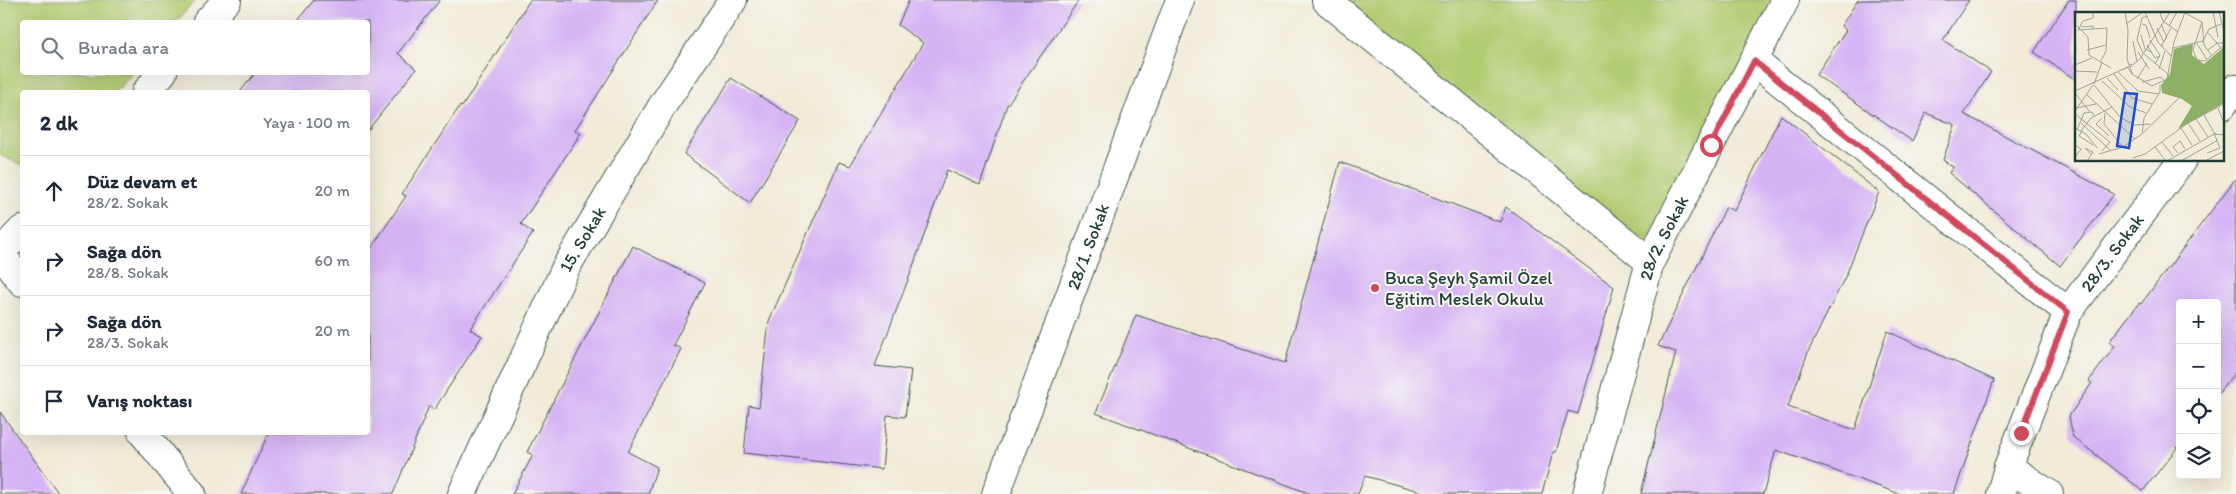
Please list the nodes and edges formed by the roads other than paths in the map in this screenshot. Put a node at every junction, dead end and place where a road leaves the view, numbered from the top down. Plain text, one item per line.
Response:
1 (227, 0) edge
2 (734, 0) edge
3 (1180, 0) edge
4 (1326, 0) edge
5 (1785, 0) edge
6 (209, 20) edge
7 (1754, 61) junction
8 (161, 75) edge
9 (2236, 88) edge
10 (148, 90) edge
11 (2224, 103) edge
12 (2181, 161) edge
13 (20, 232) edge
14 (0, 253) edge
15 (1650, 262) junction
16 (20, 279) edge
17 (2068, 312) junction
18 (144, 435) edge
19 (2008, 468) junction
20 (192, 494) edge
21 (462, 494) edge
22 (996, 494) edge
23 (1587, 494) edge
24 (2001, 494) edge
25 (2049, 494) edge

1 - 6 street
2 - 21 street, 15. Sokak
3 - 22 street, 28/1. Sokak
4 - 15 street
5 - 7 street, 28/2. Sokak
7 - 15 street, 28/2. Sokak
7 - 17 street
8 - 10 street
9 - 11 street
12 - 17 street, 28/3. Sokak
13 - 14 street
14 - 16 street
15 - 23 street, 28/2. Sokak
17 - 19 street, 28/3. Sokak
18 - 20 street
19 - 24 street, 28/3. Sokak
19 - 25 street

